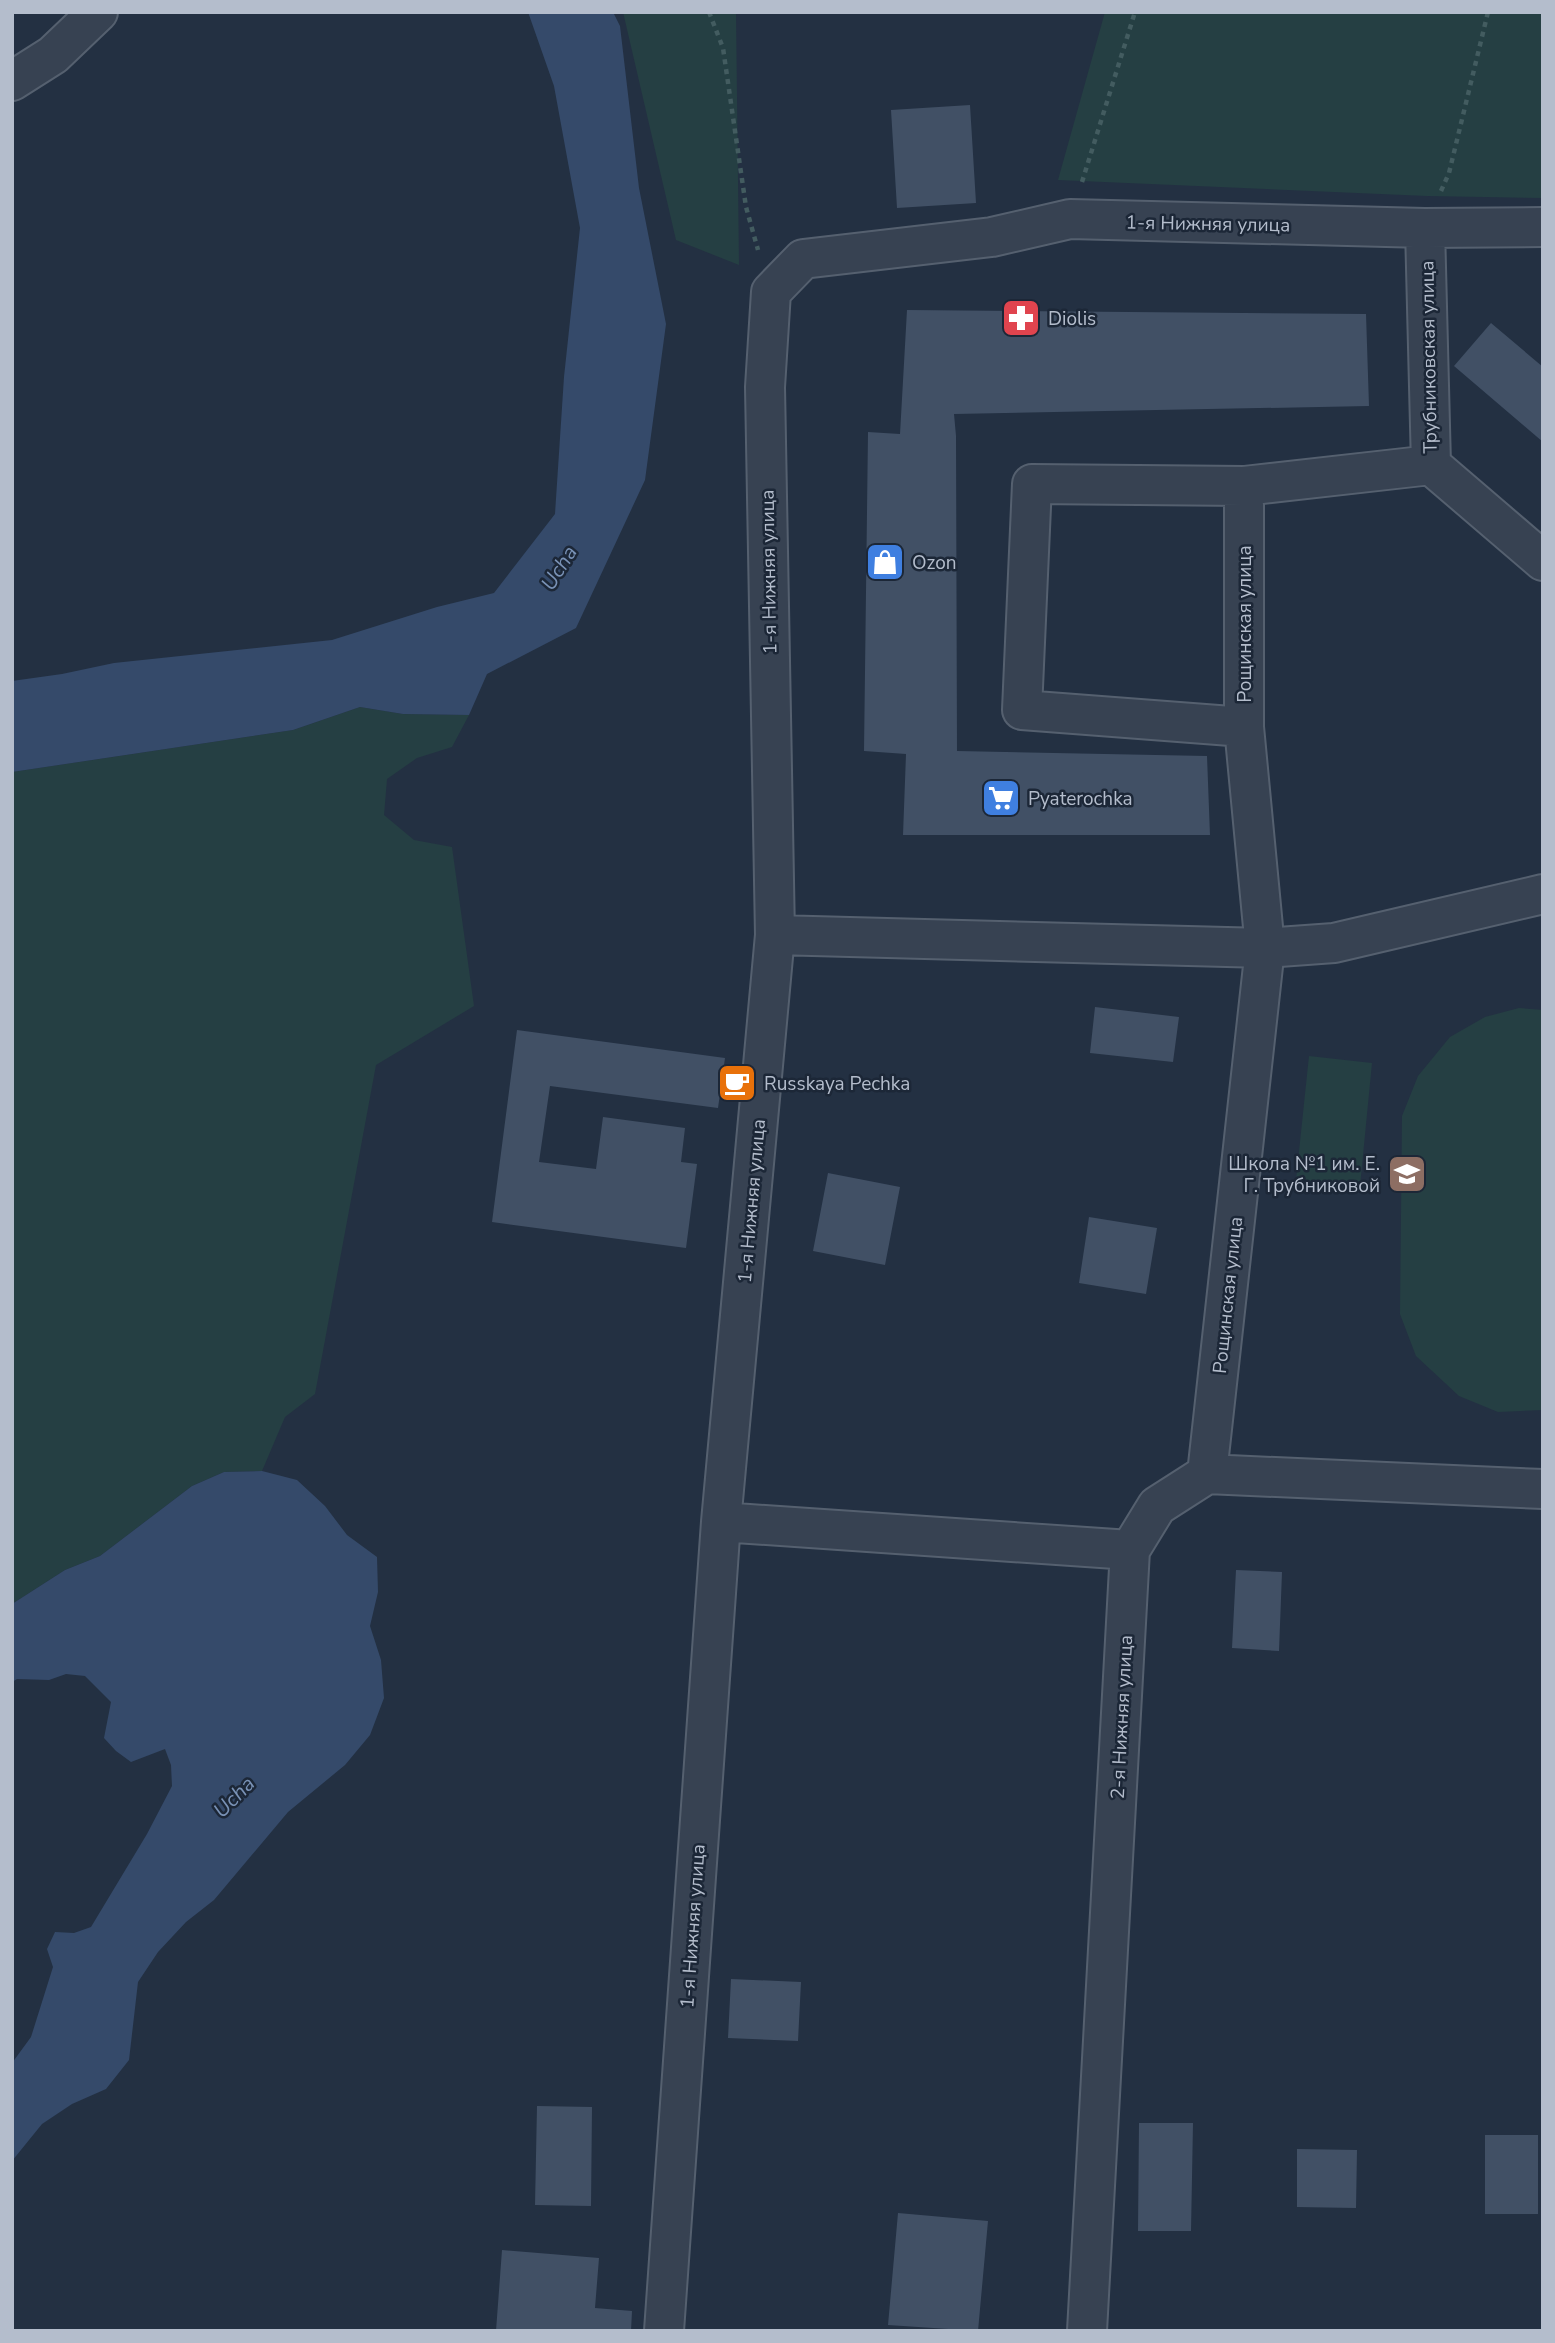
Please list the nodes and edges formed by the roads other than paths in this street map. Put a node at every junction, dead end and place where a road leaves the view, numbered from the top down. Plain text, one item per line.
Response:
1 (98, 12) edge
2 (12, 81) edge
3 (1543, 227) edge
4 (1425, 228) junction
5 (1431, 466) junction
6 (1244, 486) junction
7 (1543, 561) edge
8 (1244, 727) junction
9 (1543, 894) edge
10 (775, 935) junction
11 (1265, 948) junction
12 (1207, 1474) junction
13 (1543, 1489) edge
14 (721, 1522) junction
15 (1130, 1550) junction
16 (664, 2331) edge
17 (1087, 2331) edge

1 - 2 street
3 - 4 street
4 - 5 street, Трубниковская улица
4 - 10 street, 1-я Нижняя улица
5 - 6 street
5 - 7 street, Трубниковская улица
6 - 8 street, Рощинская улица
6 - 8 street
8 - 11 street, Рощинская улица
9 - 11 street
10 - 11 street
10 - 14 street, 1-я Нижняя улица
11 - 12 street, Рощинская улица
12 - 13 street
12 - 15 street, 2-я Нижняя улица
14 - 15 street
14 - 16 street, 1-я Нижняя улица
15 - 17 street, 2-я Нижняя улица

